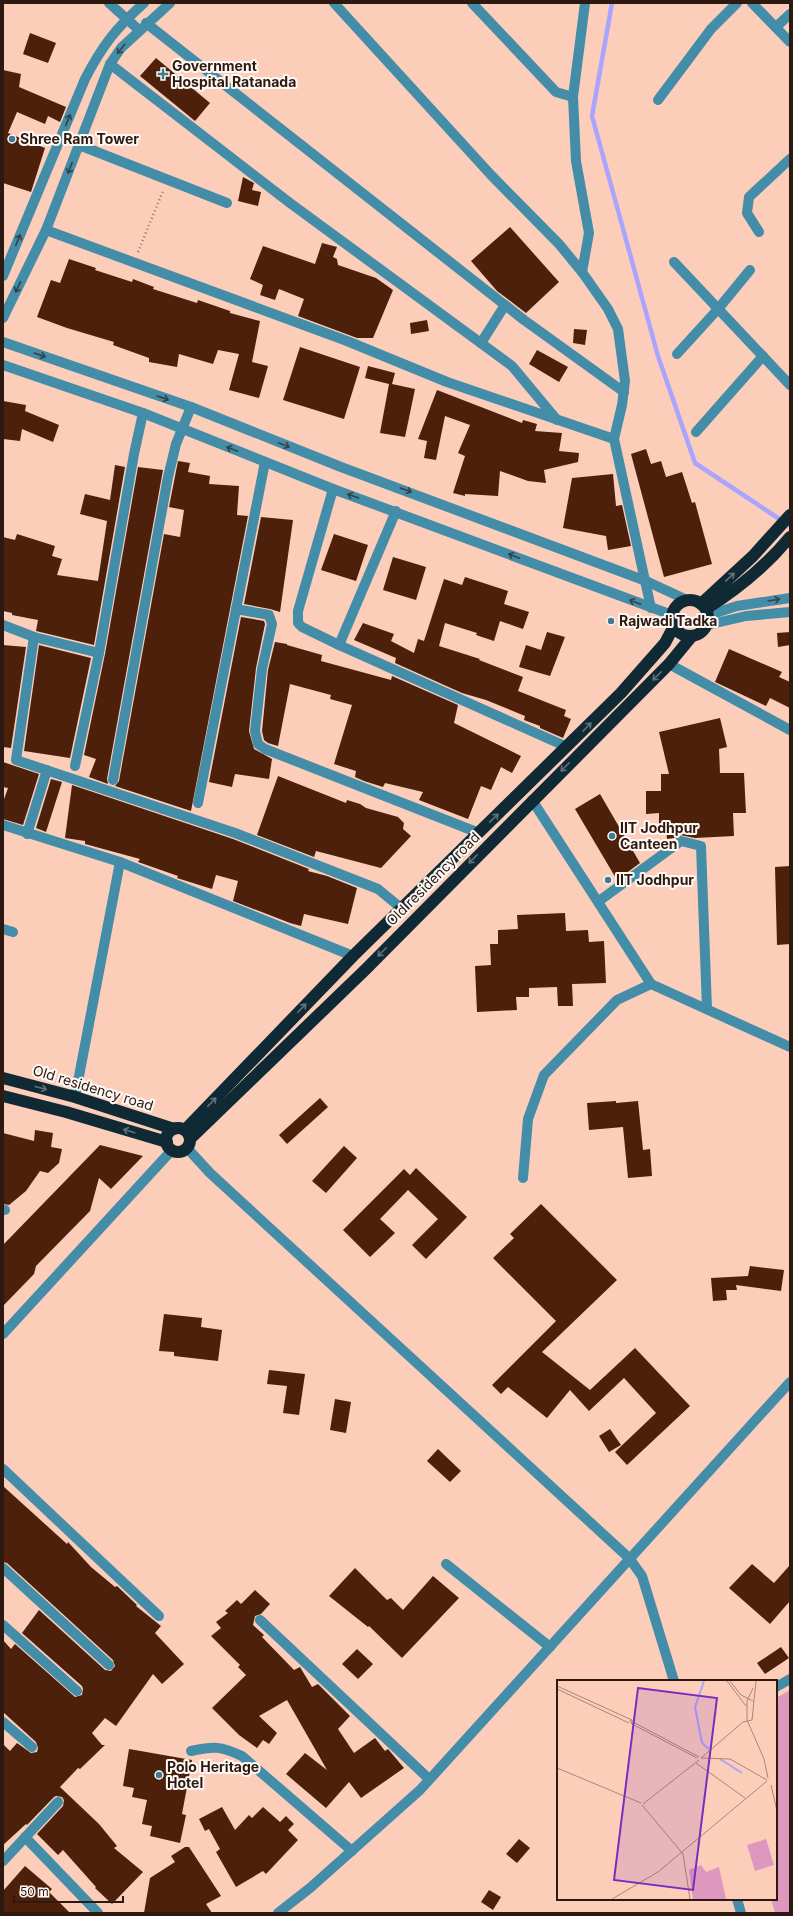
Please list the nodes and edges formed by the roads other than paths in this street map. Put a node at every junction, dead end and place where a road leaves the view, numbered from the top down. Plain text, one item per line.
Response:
1 (109, 3) edge
2 (144, 3) edge
3 (170, 3) edge
4 (334, 3) edge
5 (472, 3) edge
6 (586, 3) edge
7 (737, 3) edge
8 (752, 3) edge
9 (790, 14) edge
10 (126, 19) junction
11 (142, 26) junction
12 (776, 27) junction
13 (790, 42) edge
14 (110, 64) junction
15 (573, 97) junction
16 (658, 100) dead end
17 (78, 145) junction
18 (790, 158) edge
19 (227, 204) dead end
20 (46, 230) junction
21 (759, 232) dead end
22 (674, 262) dead end
23 (750, 270) dead end
24 (582, 272) junction
25 (3, 276) edge
26 (504, 307) junction
27 (718, 309) junction
28 (3, 318) edge
29 (483, 339) junction
30 (3, 342) edge
31 (677, 354) dead end
32 (762, 356) junction
33 (3, 365) edge
34 (790, 385) edge
35 (624, 392) junction
36 (191, 407) junction
37 (143, 413) junction
38 (556, 420) junction
39 (182, 429) junction
40 (696, 432) dead end
41 (614, 435) junction
42 (265, 462) junction
43 (333, 489) junction
44 (396, 511) junction
45 (790, 515) edge
46 (790, 537) edge
47 (646, 581) junction
48 (790, 598) edge
49 (687, 600) junction
50 (651, 608) junction
51 (236, 609) junction
52 (790, 612) edge
53 (706, 613) junction
54 (673, 621) junction
55 (3, 625) edge
56 (692, 636) junction
57 (34, 637) junction
58 (339, 645) junction
59 (99, 654) junction
60 (669, 664) junction
61 (790, 730) edge
62 (567, 747) junction
63 (75, 766) dead end
64 (47, 770) junction
65 (113, 780) dead end
66 (532, 800) junction
67 (198, 803) dead end
68 (3, 826) edge
69 (479, 833) junction
70 (27, 834) junction
71 (120, 862) junction
72 (599, 902) junction
73 (402, 908) junction
74 (3, 929) edge
75 (13, 932) dead end
76 (353, 956) junction
77 (650, 984) junction
78 (707, 1009) junction
79 (790, 1047) edge
80 (3, 1078) edge
81 (3, 1096) edge
82 (75, 1097) junction
83 (184, 1137) junction
84 (169, 1146) junction
85 (523, 1178) dead end
86 (3, 1334) edge
87 (790, 1382) edge
88 (3, 1469) edge
89 (629, 1558) junction
90 (446, 1564) dead end
91 (3, 1568) edge
92 (159, 1616) dead end
93 (260, 1620) dead end
94 (3, 1625) edge
95 (550, 1647) junction
96 (109, 1665) dead end
97 (790, 1679) edge
98 (674, 1680) edge
99 (777, 1686) edge
100 (78, 1691) dead end
101 (3, 1722) edge
102 (32, 1747) dead end
103 (192, 1751) dead end
104 (429, 1780) junction
105 (58, 1802) dead end
106 (25, 1837) junction
107 (352, 1851) junction
108 (3, 1861) edge
109 (737, 1900) edge
110 (98, 1913) edge
111 (278, 1913) edge
112 (740, 1913) edge

1 - 10 street
2 - 10 street
3 - 11 street
4 - 24 street
5 - 15 street
6 - 15 street
7 - 16 street
8 - 12 street
9 - 12 street
10 - 11 street
25 -> 10 street
11 -> 14 street
11 - 26 street
12 - 13 street
14 - 17 street
14 - 29 street
15 - 24 street
17 - 19 street
17 -> 20 street
18 - 21 street
20 -> 28 street
20 - 38 street
22 - 27 street
23 - 27 street
24 - 35 street
26 - 29 street
26 - 35 street
27 - 31 street
27 - 32 street
29 - 38 street
30 -> 36 street
32 - 34 street
32 - 40 street
33 - 37 street
35 - 41 street
36 - 39 street
36 -> 47 street
37 - 39 street
37 - 59 street
38 - 41 street
42 -> 39 street
39 - 65 street
41 - 47 street
42 - 43 street
42 - 51 street
44 -> 43 street
43 - 58 street
50 -> 44 street
44 - 58 street
53 -> 45 highway
46 - 53 highway
47 - 49 street
47 - 50 street
53 -> 48 street
49 - 53 highway
49 - 54 highway
50 - 54 street
51 - 67 street
51 - 69 street
52 - 53 street
53 - 56 highway
54 - 56 highway
62 -> 54 highway, Old residency road
55 - 57 street
56 - 60 highway, Old residency road
57 - 59 street
57 - 64 street
58 - 62 street
59 - 63 street
60 - 61 street
60 -> 66 highway, Old residency road
69 -> 62 highway, Old residency road
64 - 70 street
64 - 73 street
66 - 72 street
66 -> 83 highway, Old residency road
68 - 70 street
69 - 73 highway, Old residency road
70 - 71 street
71 - 76 street
71 - 82 street
72 - 77 street
72 - 78 street
73 - 76 highway, Old residency road
74 - 75 street
83 -> 76 highway, Old residency road
77 - 78 street
77 - 85 street
78 - 79 street
80 -> 82 highway, Old residency road
84 -> 81 highway
82 - 83 highway, Old residency road
83 - 84 highway
83 - 84 highway
83 - 89 street
84 - 86 street
87 - 89 street
88 - 92 street
89 - 95 street
89 - 98 street
90 - 95 street
91 - 96 street
93 - 104 street
94 - 100 street
95 - 104 street
97 - 99 street
101 - 102 street
103 - 107 street
104 - 107 street
105 - 106 street
106 - 108 street
106 - 110 street
107 - 111 street
109 - 112 street

